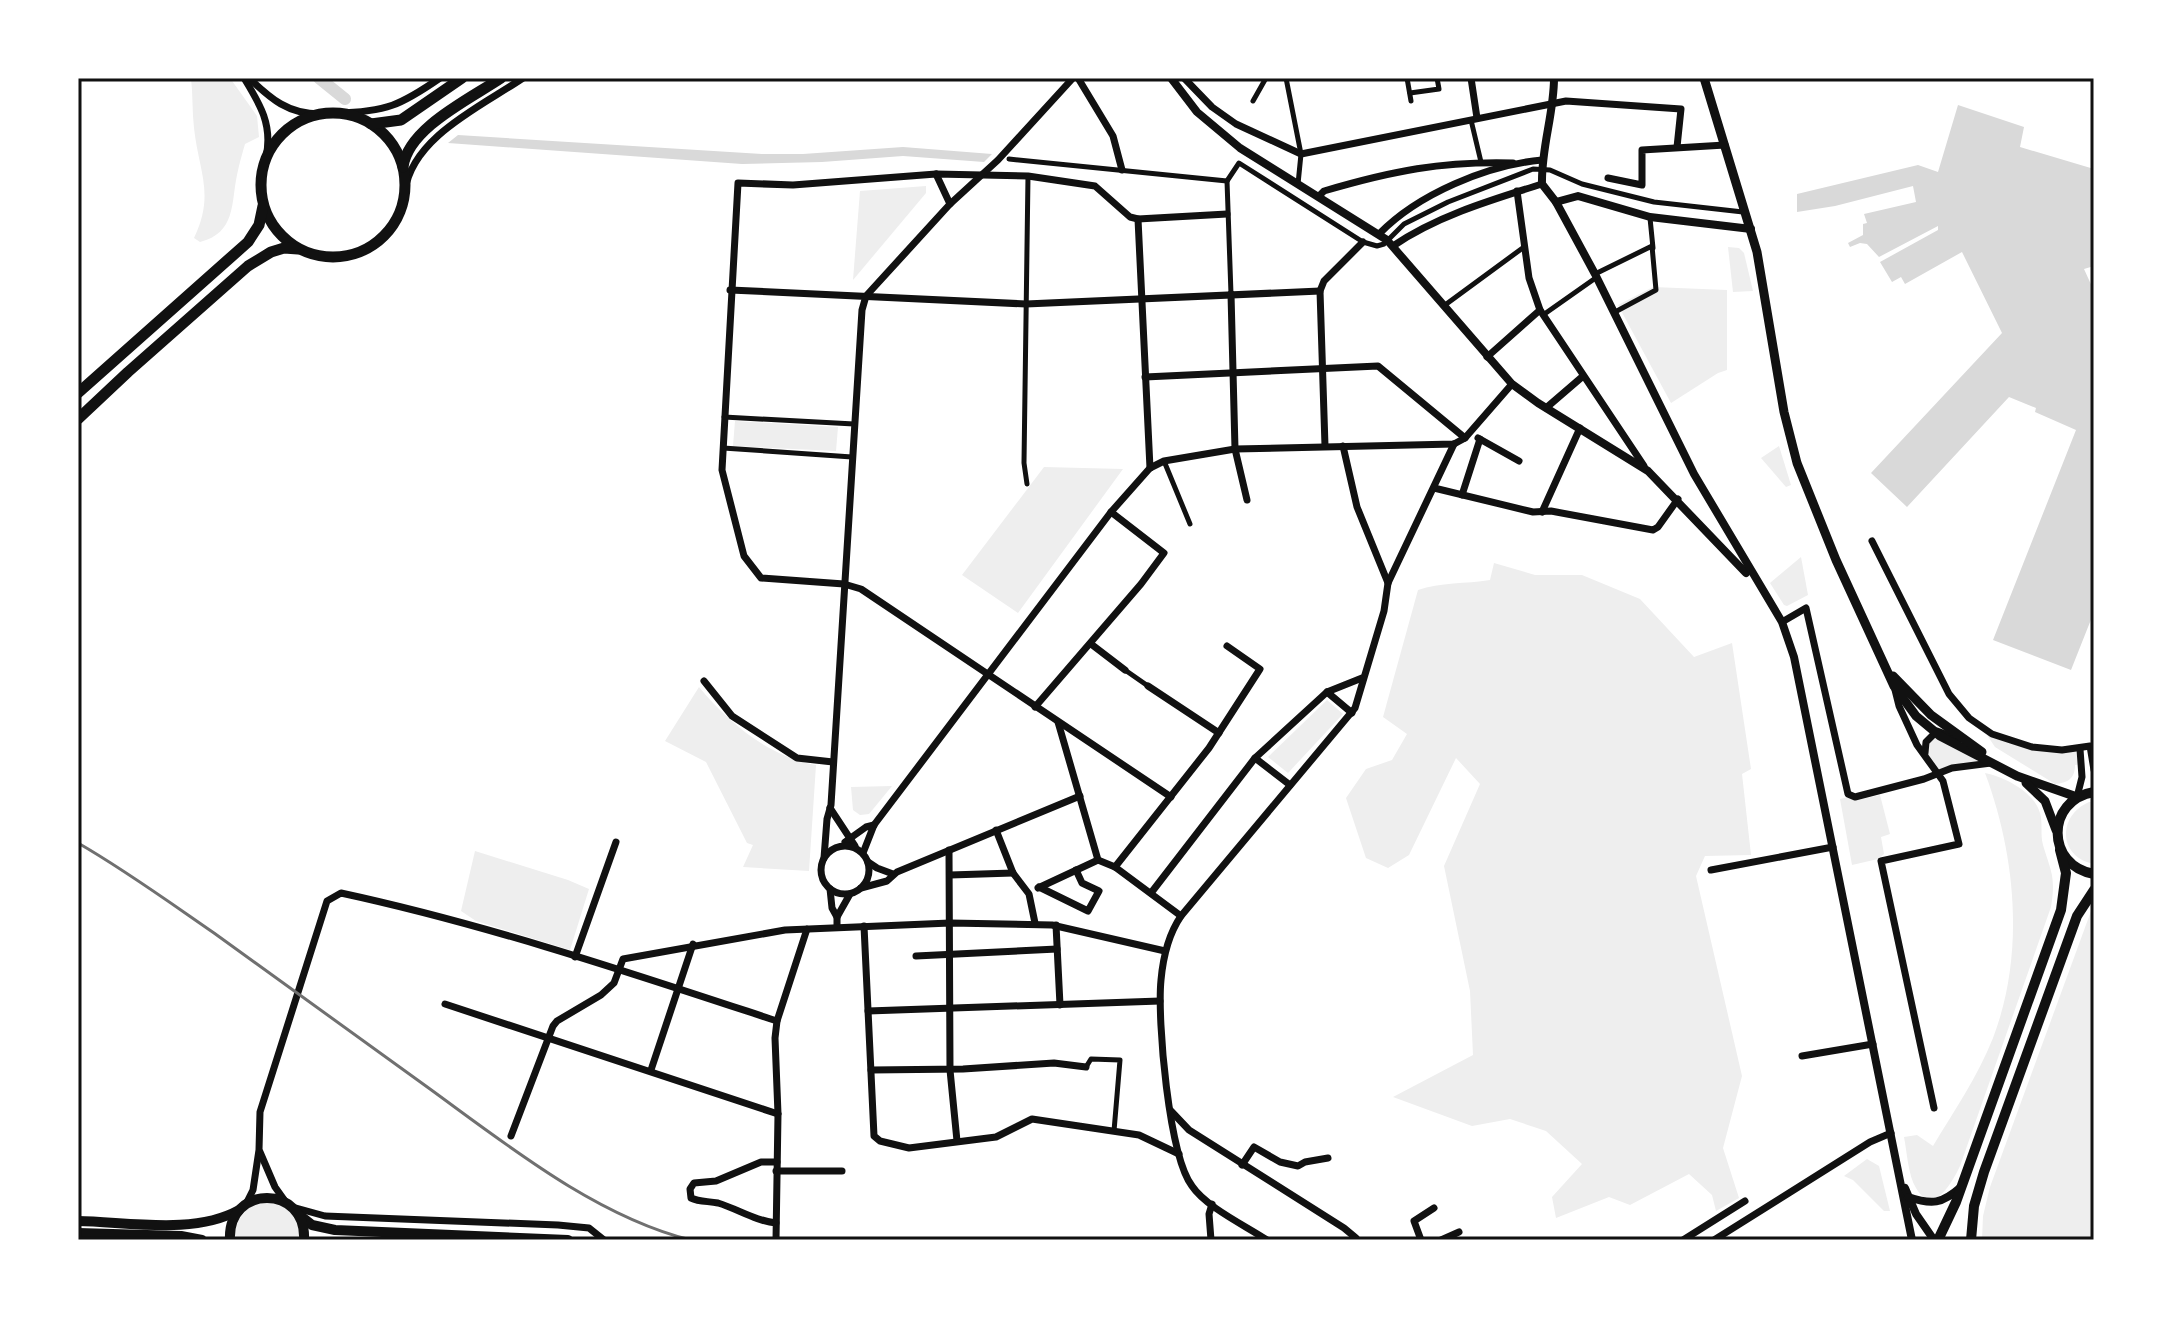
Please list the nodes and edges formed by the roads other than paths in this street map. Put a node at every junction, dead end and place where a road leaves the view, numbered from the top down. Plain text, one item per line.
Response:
1 (247, 78) edge
2 (440, 78) edge
3 (462, 78) edge
4 (501, 78) edge
5 (523, 78) edge
6 (1075, 78) edge
7 (1171, 78) edge
8 (1184, 78) edge
9 (1266, 78) edge
10 (1286, 78) edge
11 (1407, 78) edge
12 (1437, 78) edge
13 (1471, 78) edge
14 (1554, 78) edge
15 (1704, 78) edge
16 (1410, 93) junction
17 (1253, 101) dead end
18 (1411, 101) dead end
19 (1552, 103) junction
20 (337, 113) junction
21 (320, 114) junction
22 (1474, 119) junction
23 (371, 124) junction
24 (1725, 145) junction
25 (1677, 147) junction
26 (1301, 154) junction
27 (266, 157) junction
28 (1009, 159) dead end
29 (1481, 162) junction
30 (1513, 163) junction
31 (1542, 165) junction
32 (403, 168) junction
33 (1122, 170) junction
34 (936, 174) junction
35 (984, 174) junction
36 (1028, 176) junction
37 (1608, 178) dead end
38 (1227, 181) junction
39 (1542, 184) junction
40 (1298, 185) junction
41 (405, 191) junction
42 (1517, 191) junction
43 (1319, 196) junction
44 (1556, 202) junction
45 (950, 204) junction
46 (264, 205) junction
47 (1746, 211) junction
48 (1227, 214) junction
49 (1650, 217) junction
50 (1138, 219) junction
51 (1751, 229) junction
52 (1386, 240) junction
53 (1363, 242) junction
54 (1524, 247) junction
55 (300, 249) junction
56 (1596, 275) junction
57 (730, 290) junction
58 (1320, 291) junction
59 (1231, 294) junction
60 (866, 296) junction
61 (1141, 297) junction
62 (1026, 304) junction
63 (1445, 305) junction
64 (1541, 312) junction
65 (1614, 312) junction
66 (1487, 357) junction
67 (1323, 368) junction
68 (1232, 373) junction
69 (1145, 377) junction
70 (1582, 377) junction
71 (1512, 384) junction
72 (78, 393) edge
73 (1546, 408) junction
74 (724, 417) junction
75 (78, 419) edge
76 (854, 424) junction
77 (1580, 428) junction
78 (1467, 435) junction
79 (1480, 439) junction
80 (1454, 444) junction
81 (1325, 446) junction
82 (1343, 446) junction
83 (722, 448) junction
84 (1235, 449) junction
85 (852, 457) junction
86 (1164, 461) junction
87 (1519, 461) dead end
88 (1150, 468) junction
89 (1648, 471) junction
90 (1027, 484) dead end
91 (1434, 488) junction
92 (1462, 495) junction
93 (1678, 499) junction
94 (1247, 500) dead end
95 (1111, 512) junction
96 (1542, 512) junction
97 (1190, 524) dead end
98 (1872, 541) dead end
99 (1388, 583) junction
100 (844, 584) junction
101 (1758, 585) junction
102 (1782, 622) junction
103 (1091, 644) junction
104 (1227, 646) dead end
105 (1881, 658) junction
106 (1125, 670) joint
107 (988, 676) junction
108 (1362, 678) junction
109 (704, 681) dead end
110 (1148, 686) joint
111 (1894, 686) junction
112 (1327, 692) junction
113 (1035, 707) junction
114 (1352, 713) junction
115 (1058, 722) junction
116 (1219, 733) junction
117 (1934, 733) junction
118 (1972, 745) junction
119 (2080, 749) junction
120 (1255, 758) junction
121 (1928, 761) junction
122 (833, 762) junction
123 (2004, 768) junction
124 (2094, 770) edge
125 (1937, 773) junction
126 (2017, 776) junction
127 (1290, 785) junction
128 (2094, 792) edge
129 (1080, 796) junction
130 (1171, 797) junction
131 (2077, 797) junction
132 (830, 808) junction
133 (874, 825) junction
134 (996, 830) junction
135 (2057, 831) junction
136 (849, 839) junction
137 (616, 842) dead end
138 (841, 846) junction
139 (1833, 847) junction
140 (949, 850) junction
141 (2060, 850) junction
142 (860, 851) junction
143 (824, 858) junction
144 (1098, 860) junction
145 (868, 862) junction
146 (1115, 867) junction
147 (1076, 870) junction
148 (1711, 870) dead end
149 (1013, 873) junction
150 (893, 874) junction
151 (2094, 874) edge
152 (950, 875) junction
153 (1039, 887) junction
154 (861, 888) junction
155 (830, 889) junction
156 (2094, 890) edge
157 (1151, 893) junction
158 (850, 894) junction
159 (1029, 894) junction
160 (1181, 916) junction
161 (837, 917) junction
162 (950, 923) junction
163 (1035, 923) junction
164 (1056, 925) junction
165 (864, 926) junction
166 (837, 927) junction
167 (807, 929) junction
168 (693, 944) junction
169 (1057, 949) junction
170 (1165, 951) junction
171 (950, 953) junction
172 (916, 956) dead end
173 (575, 957) junction
174 (618, 969) junction
175 (680, 988) junction
176 (1160, 1001) junction
177 (445, 1004) dead end
178 (1060, 1005) junction
179 (950, 1007) junction
180 (868, 1011) junction
181 (777, 1021) junction
182 (549, 1036) junction
183 (1873, 1044) junction
184 (1802, 1056) dead end
185 (1086, 1067) joint
186 (651, 1070) junction
187 (871, 1070) junction
188 (950, 1070) junction
189 (1934, 1108) dead end
190 (1170, 1109) junction
191 (778, 1114) junction
192 (1114, 1131) junction
193 (1891, 1133) junction
194 (511, 1136) dead end
195 (957, 1141) junction
196 (259, 1150) junction
197 (1179, 1154) junction
198 (1328, 1158) dead end
199 (777, 1162) junction
200 (1242, 1165) junction
201 (776, 1171) junction
202 (842, 1171) dead end
203 (1961, 1187) junction
204 (1906, 1198) junction
205 (1745, 1201) dead end
206 (1212, 1204) junction
207 (291, 1207) junction
208 (241, 1208) junction
209 (1434, 1208) dead end
210 (78, 1221) edge
211 (776, 1223) junction
212 (1459, 1232) dead end
213 (78, 1233) edge
214 (1366, 1233) dead end
215 (1356, 1239) edge
216 (202, 1240) edge
217 (230, 1240) edge
218 (304, 1240) edge
219 (568, 1240) edge
220 (604, 1240) edge
221 (776, 1240) edge
222 (1211, 1240) edge
223 (1267, 1240) edge
224 (1421, 1240) edge
225 (1441, 1240) edge
226 (1683, 1240) edge
227 (1714, 1240) edge
228 (1912, 1240) edge
229 (1936, 1240) edge
230 (1971, 1240) edge

1 - 21 street
1 - 27 street
2 - 20 street
3 - 23 highway
4 - 32 highway
5 - 41 street
6 - 33 street
6 - 35 street
7 - 40 street
8 - 26 street
9 - 17 street
10 - 26 street
11 - 16 street
12 - 16 street
13 - 22 street
14 - 19 street
15 - 24 main road
16 - 18 street
19 - 22 street
19 - 25 street
19 - 31 street
20 - 21 highway
20 - 23 highway
21 - 27 highway
22 - 26 street
22 - 29 street
23 - 32 highway
24 - 25 street
24 - 47 main road
25 - 37 street
26 - 40 street
27 - 46 highway
28 - 33 street
29 - 30 street
29 - 43 street
30 - 31 street
30 - 52 street
31 - 39 street
31 - 47 street
31 - 52 street
32 - 41 highway
33 - 38 street
34 - 35 street
34 - 45 street
34 - 57 street
35 - 36 street
35 - 45 street
36 - 50 street
36 - 62 street
38 - 48 street
38 - 53 street
39 - 42 street
39 - 44 street
40 - 43 street
41 - 55 highway
42 - 52 street
42 - 54 street
43 - 52 street
44 - 49 street
44 - 56 street
45 - 60 street
46 - 55 highway
46 - 72 highway
47 - 51 main road
48 - 50 street
48 - 59 street
49 - 51 street
49 - 65 street
50 - 61 street
51 - 105 main road
52 - 53 street
52 - 63 street
53 - 58 street
54 - 63 street
54 - 64 street
55 - 75 highway
56 - 64 street
56 - 65 street
56 - 65 street
57 - 60 street
57 - 74 street
58 - 59 street
58 - 67 street
59 - 61 street
59 - 68 street
60 - 62 street
60 - 76 street
61 - 62 street
61 - 69 street
62 - 90 street
63 - 66 street
64 - 66 street
64 - 70 street
65 - 101 street
66 - 71 street
67 - 68 street
67 - 78 street
67 - 81 street
68 - 69 street
68 - 84 street
69 - 88 street
70 - 73 street
70 - 89 street
71 - 73 street
71 - 78 street
73 - 77 street
74 - 76 street
74 - 83 street
76 - 85 street
77 - 89 street
77 - 96 street
78 - 79 street
78 - 80 street
79 - 87 street
79 - 92 street
80 - 82 street
80 - 91 street
81 - 82 street
81 - 84 street
82 - 99 street
83 - 85 street
83 - 100 street
84 - 86 street
84 - 94 street
85 - 100 street
86 - 88 street
86 - 97 street
88 - 95 street
89 - 93 street
91 - 92 street
91 - 99 street
92 - 96 street
93 - 96 street
93 - 101 street
95 - 103 street
95 - 107 street
98 - 119 street
99 - 108 street
100 - 107 street
100 - 122 street
101 - 102 street
102 - 125 street
102 - 139 street
103 - 106 street
103 - 113 street
104 - 116 street
105 - 111 main road
105 - 118 main road
106 - 110 street
107 - 113 street
107 - 133 street
108 - 112 street
108 - 114 street
109 - 122 street
110 - 116 street
111 - 117 main road
111 - 121 street
112 - 114 street
112 - 120 street
113 - 115 street
114 - 127 street
115 - 129 street
115 - 130 street
116 - 130 street
117 - 118 street
117 - 121 street
117 - 123 main road
118 - 123 main road
119 - 124 street
119 - 131 street
120 - 127 street
120 - 157 street
121 - 125 street
122 - 132 street
123 - 125 street
123 - 126 main road
125 - 189 street
126 - 131 main road
126 - 135 main road
127 - 160 street
128 - 131 main road
129 - 134 street
129 - 144 street
130 - 146 street
131 - 135 main road
132 - 136 street
132 - 143 street
133 - 136 street
133 - 142 street
134 - 140 street
134 - 149 street
135 - 141 main road
136 - 138 street
136 - 142 street
137 - 173 street
138 - 142 street
138 - 143 street
139 - 148 street
139 - 183 street
140 - 150 street
140 - 152 street
141 - 151 main road
141 - 203 main road
142 - 145 street
143 - 155 street
144 - 146 street
144 - 147 street
145 - 150 street
145 - 154 street
146 - 157 street
147 - 153 street
147 - 153 street
149 - 152 street
149 - 159 street
150 - 154 street
152 - 162 street
153 - 159 street
154 - 158 street
155 - 158 street
155 - 161 street
156 - 230 main road
157 - 160 street
158 - 161 street
159 - 163 street
160 - 170 street
161 - 166 street
162 - 163 street
162 - 165 street
162 - 171 street
163 - 164 street
164 - 169 street
164 - 170 street
165 - 166 street
165 - 180 street
166 - 167 street
167 - 168 street
167 - 181 street
168 - 174 street
168 - 175 street
169 - 171 street
169 - 178 street
170 - 176 street
171 - 172 street
171 - 179 street
173 - 174 street
173 - 196 street
174 - 175 street
174 - 182 street
175 - 181 street
175 - 186 street
176 - 178 street
176 - 190 street
177 - 182 street
178 - 179 street
179 - 180 street
179 - 188 street
180 - 187 street
181 - 191 street
182 - 186 street
182 - 194 street
183 - 184 street
183 - 193 street
185 - 188 street
185 - 192 street
186 - 191 street
187 - 188 street
187 - 195 street
188 - 195 street
190 - 197 street
190 - 200 street
191 - 199 street
192 - 195 street
192 - 197 street
193 - 204 street
193 - 227 street
196 - 207 street
196 - 208 street
197 - 206 street
198 - 200 street
199 - 201 street
199 - 211 street
200 - 215 street
201 - 202 street
201 - 211 street
203 - 204 street
203 - 229 main road
204 - 228 street
204 - 229 street
205 - 226 street
206 - 222 street
206 - 223 street
207 - 208 main road
207 - 218 main road
207 - 219 main road
207 - 220 street
208 - 210 main road
208 - 217 main road
209 - 224 street
211 - 221 street
212 - 225 street
213 - 216 main road
214 - 215 street

